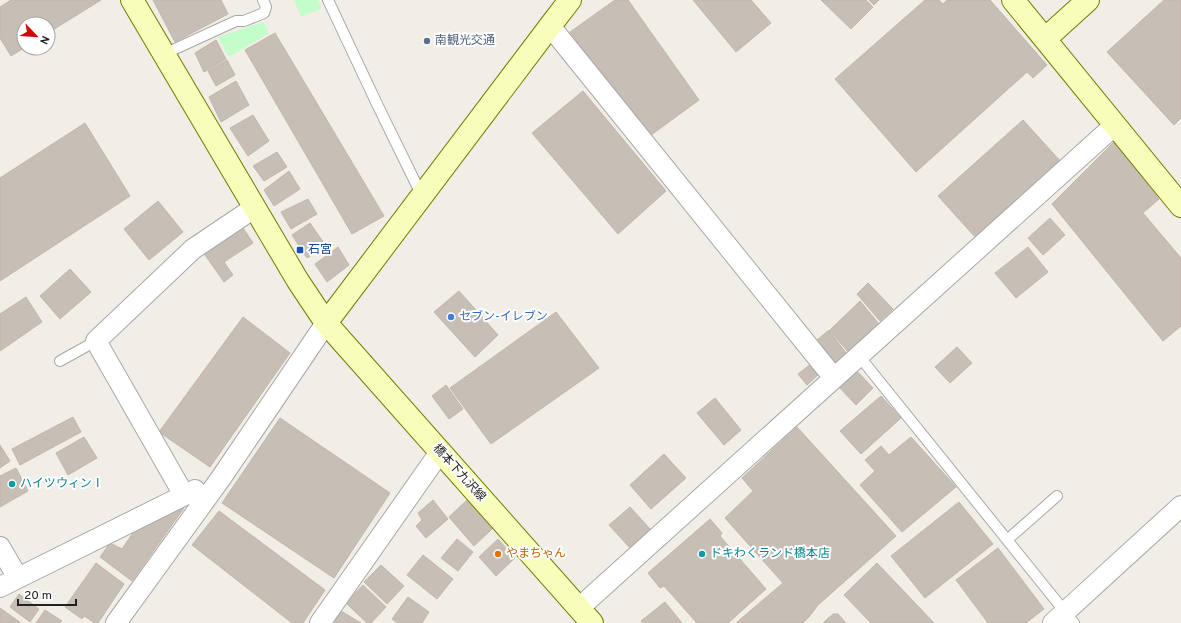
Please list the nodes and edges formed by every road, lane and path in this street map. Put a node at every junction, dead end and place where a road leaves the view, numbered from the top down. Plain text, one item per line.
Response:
1 (132, 0) edge
2 (262, 0) edge
3 (328, 0) edge
4 (570, 0) edge
5 (1013, 0) edge
6 (1088, 0) edge
7 (550, 26) junction
8 (1045, 39) junction
9 (164, 54) junction
10 (1115, 125) junction
11 (422, 196) junction
12 (1181, 206) edge
13 (254, 208) junction
14 (326, 323) junction
15 (96, 341) junction
16 (860, 356) junction
17 (60, 361) dead end
18 (834, 378) junction
19 (440, 452) junction
20 (221, 478) junction
21 (184, 495) junction
22 (1057, 496) dead end
23 (1181, 506) edge
24 (1007, 540) junction
25 (0, 546) edge
26 (18, 578) junction
27 (0, 587) edge
28 (585, 616) edge
29 (1064, 619) edge
30 (116, 623) edge
31 (320, 623) edge

1 - 9 street, 橋本下九沢線
2 - 9 lane
3 - 11 lane
4 - 7 street
5 - 8 street
6 - 8 street
7 - 11 street
7 - 18 street
8 - 10 street
9 - 13 street, 橋本下九沢線
10 - 12 street
10 - 16 street
11 - 14 street
13 - 14 street, 橋本下九沢線
13 - 15 street
14 - 19 street, 橋本下九沢線
14 - 20 street
15 - 17 lane
15 - 21 street
16 - 18 street
16 - 24 lane
18 - 28 street
19 - 28 street, 橋本下九沢線
19 - 31 street
20 - 21 street
20 - 30 street
21 - 26 street
22 - 24 lane
23 - 29 street
24 - 29 lane
25 - 26 street
26 - 27 street

